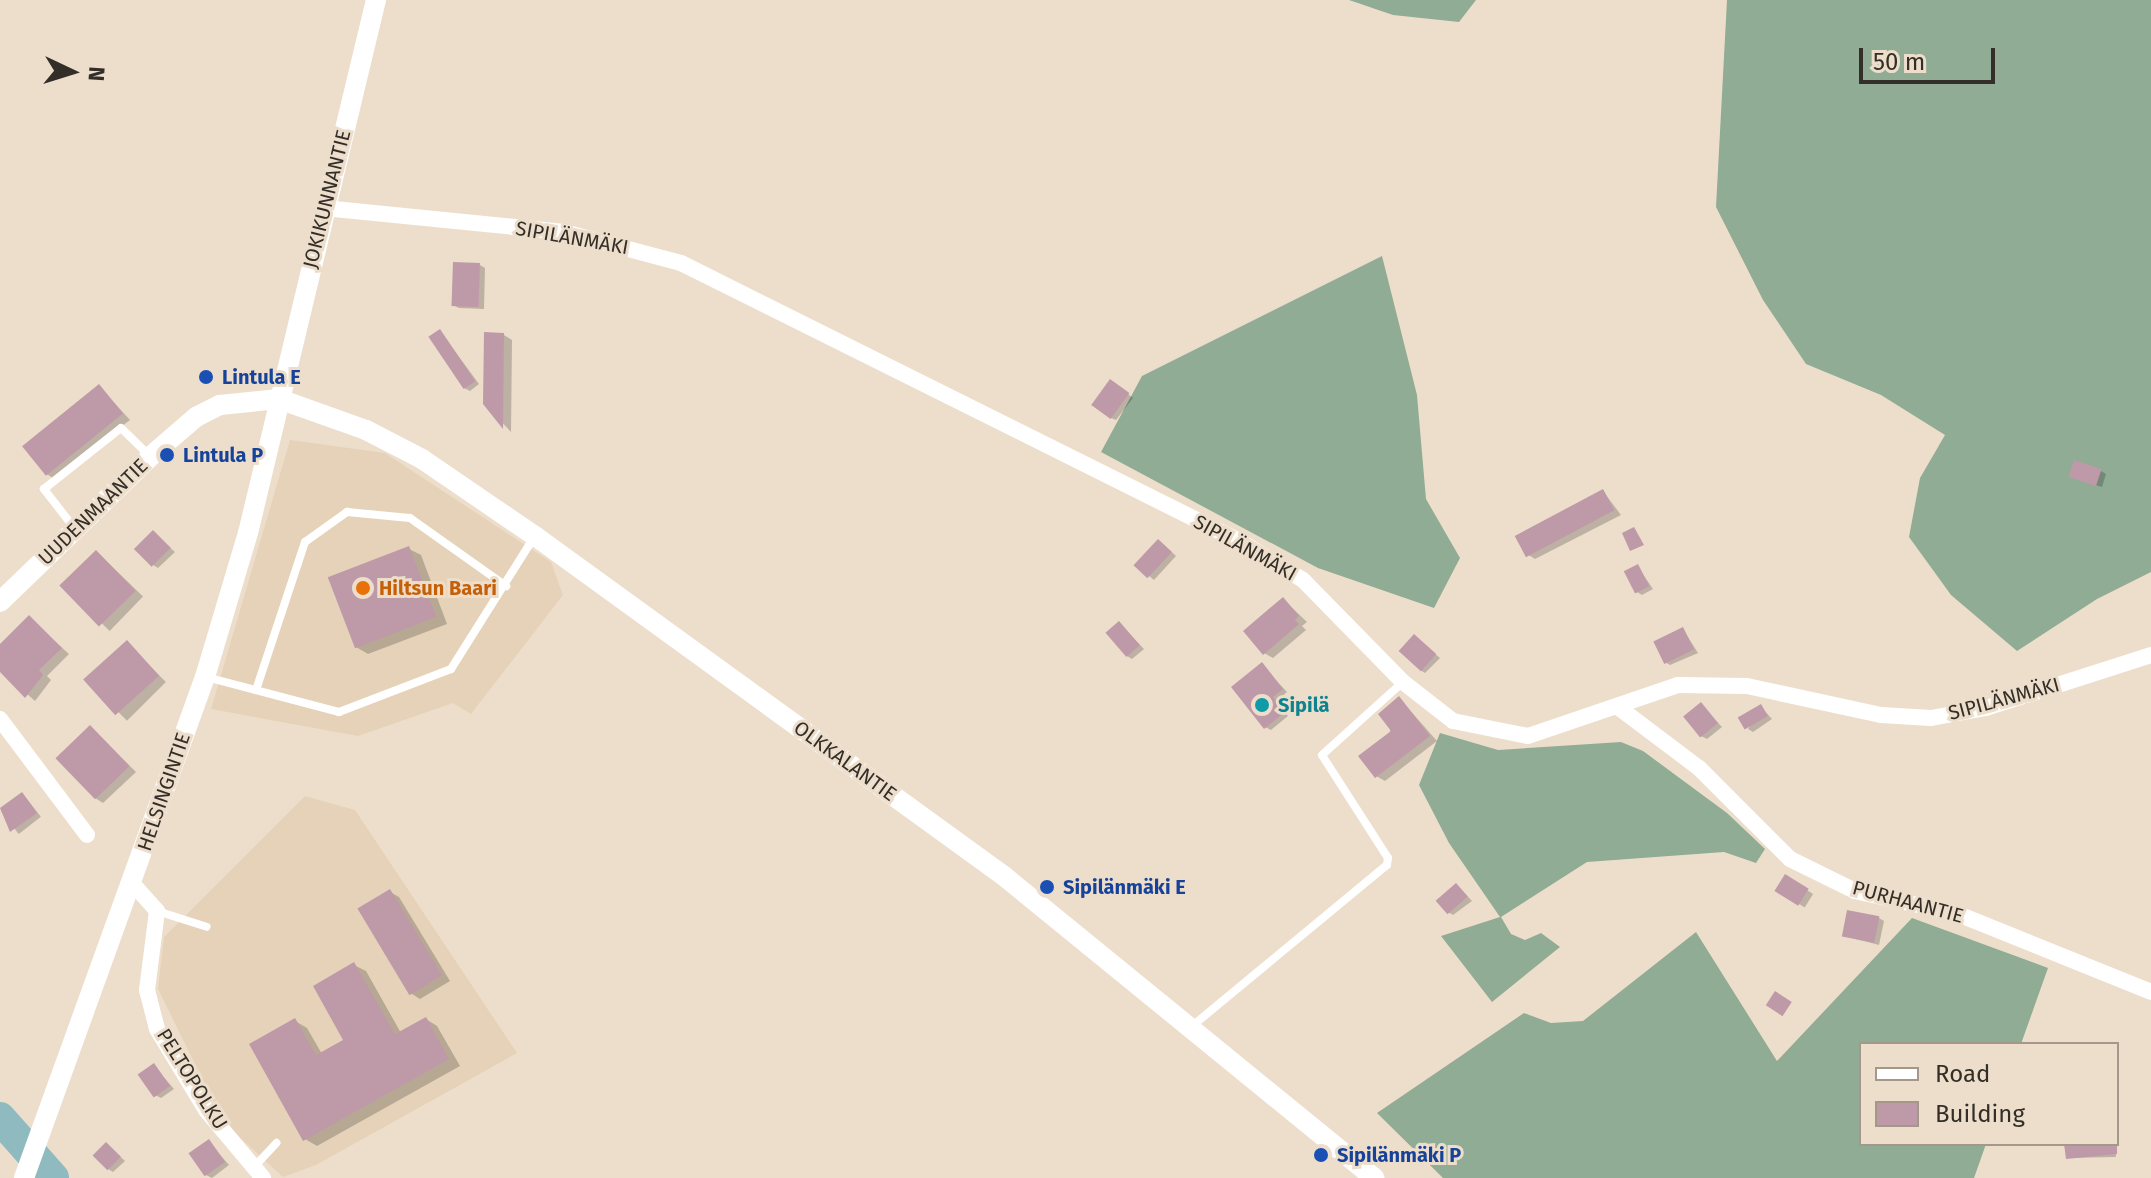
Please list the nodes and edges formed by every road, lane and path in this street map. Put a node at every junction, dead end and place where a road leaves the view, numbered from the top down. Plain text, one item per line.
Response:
1 (376, 0) edge
2 (324, 208) junction
3 (279, 399) junction
4 (150, 457) junction
5 (75, 529) junction
6 (535, 536) junction
7 (506, 586) junction
8 (0, 602) edge
9 (2151, 655) edge
10 (205, 677) junction
11 (1403, 682) junction
12 (256, 690) junction
13 (1618, 707) junction
14 (0, 719) edge
15 (87, 835) dead end
16 (132, 883) junction
17 (157, 911) junction
18 (207, 927) dead end
19 (2151, 992) edge
20 (1187, 1030) junction
21 (276, 1143) dead end
22 (258, 1173) edge
23 (24, 1178) edge
24 (1374, 1178) edge

1 - 2 street, JOKIKUNNANTIE
2 - 3 street, JOKIKUNNANTIE
2 - 11 street, SIPILÄNMÄKI
3 - 4 street, UUDENMAANTIE
3 - 6 street, OLKKALANTIE
3 - 10 street, HELSINGINTIE
4 - 5 street, UUDENMAANTIE
4 - 5 lane
5 - 8 street, UUDENMAANTIE
6 - 7 lane
6 - 20 street, OLKKALANTIE
7 - 12 lane
7 - 12 lane
9 - 13 street, SIPILÄNMÄKI
10 - 12 lane
10 - 16 street, HELSINGINTIE
11 - 13 street, SIPILÄNMÄKI
11 - 20 lane
13 - 19 street, PURHAANTIE
14 - 15 street
16 - 17 street
16 - 23 street, HELSINGINTIE
17 - 18 lane
17 - 22 street, PELTOPOLKU
20 - 24 street, OLKKALANTIE
21 - 22 lane

